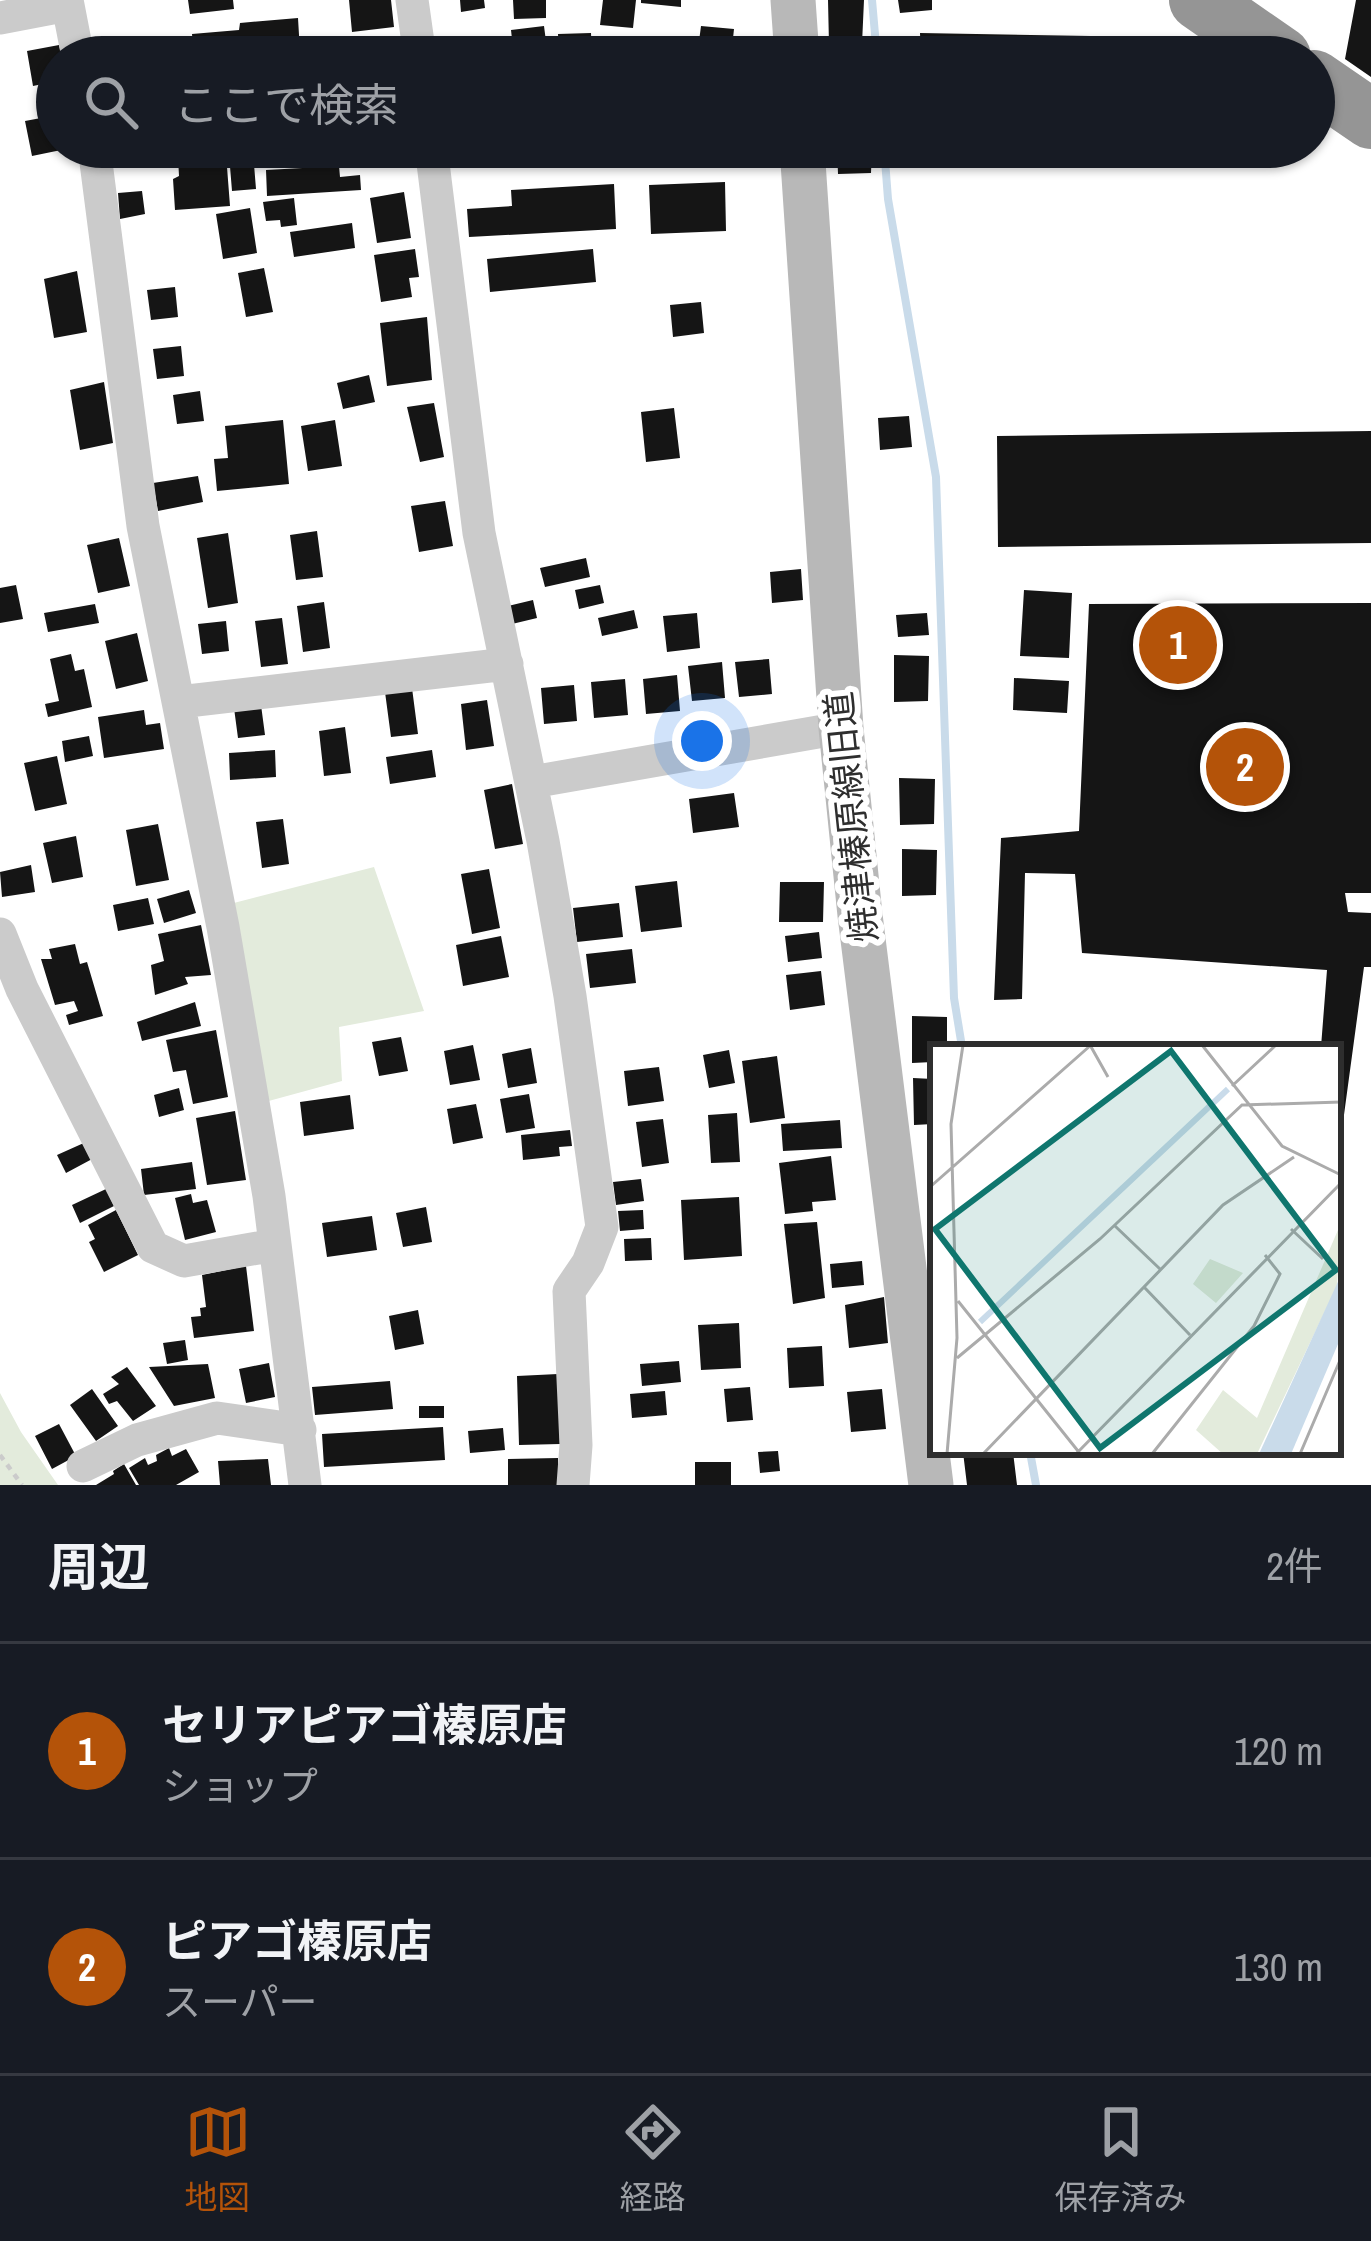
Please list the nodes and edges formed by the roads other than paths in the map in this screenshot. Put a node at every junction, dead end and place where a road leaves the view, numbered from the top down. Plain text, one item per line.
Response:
1 (412, 0) edge
2 (793, 0) edge
3 (1199, 0) edge
4 (67, 3) edge
5 (0, 18) edge
6 (74, 36) edge
7 (417, 36) edge
8 (796, 36) edge
9 (1251, 36) edge
10 (1335, 94) edge
11 (1371, 119) edge
12 (97, 168) edge
13 (434, 168) edge
14 (803, 168) edge
15 (507, 664) junction
16 (179, 702) junction
17 (841, 728) junction
18 (532, 782) junction
19 (0, 934) edge
20 (275, 1245) junction
21 (299, 1430) junction
22 (83, 1466) dead end
23 (305, 1485) edge
24 (573, 1485) edge
25 (931, 1485) edge

1 - 7 street
2 - 8 street
3 - 9 highway
4 - 5 street
4 - 6 street
10 - 11 highway
12 - 16 street
13 - 15 street
14 - 17 street, 焼津榛原線旧道
15 - 16 street
15 - 18 street
16 - 20 street
17 - 18 street
17 - 25 street, 焼津榛原線旧道
18 - 24 street
19 - 20 street
20 - 21 street
21 - 22 street
21 - 23 street

